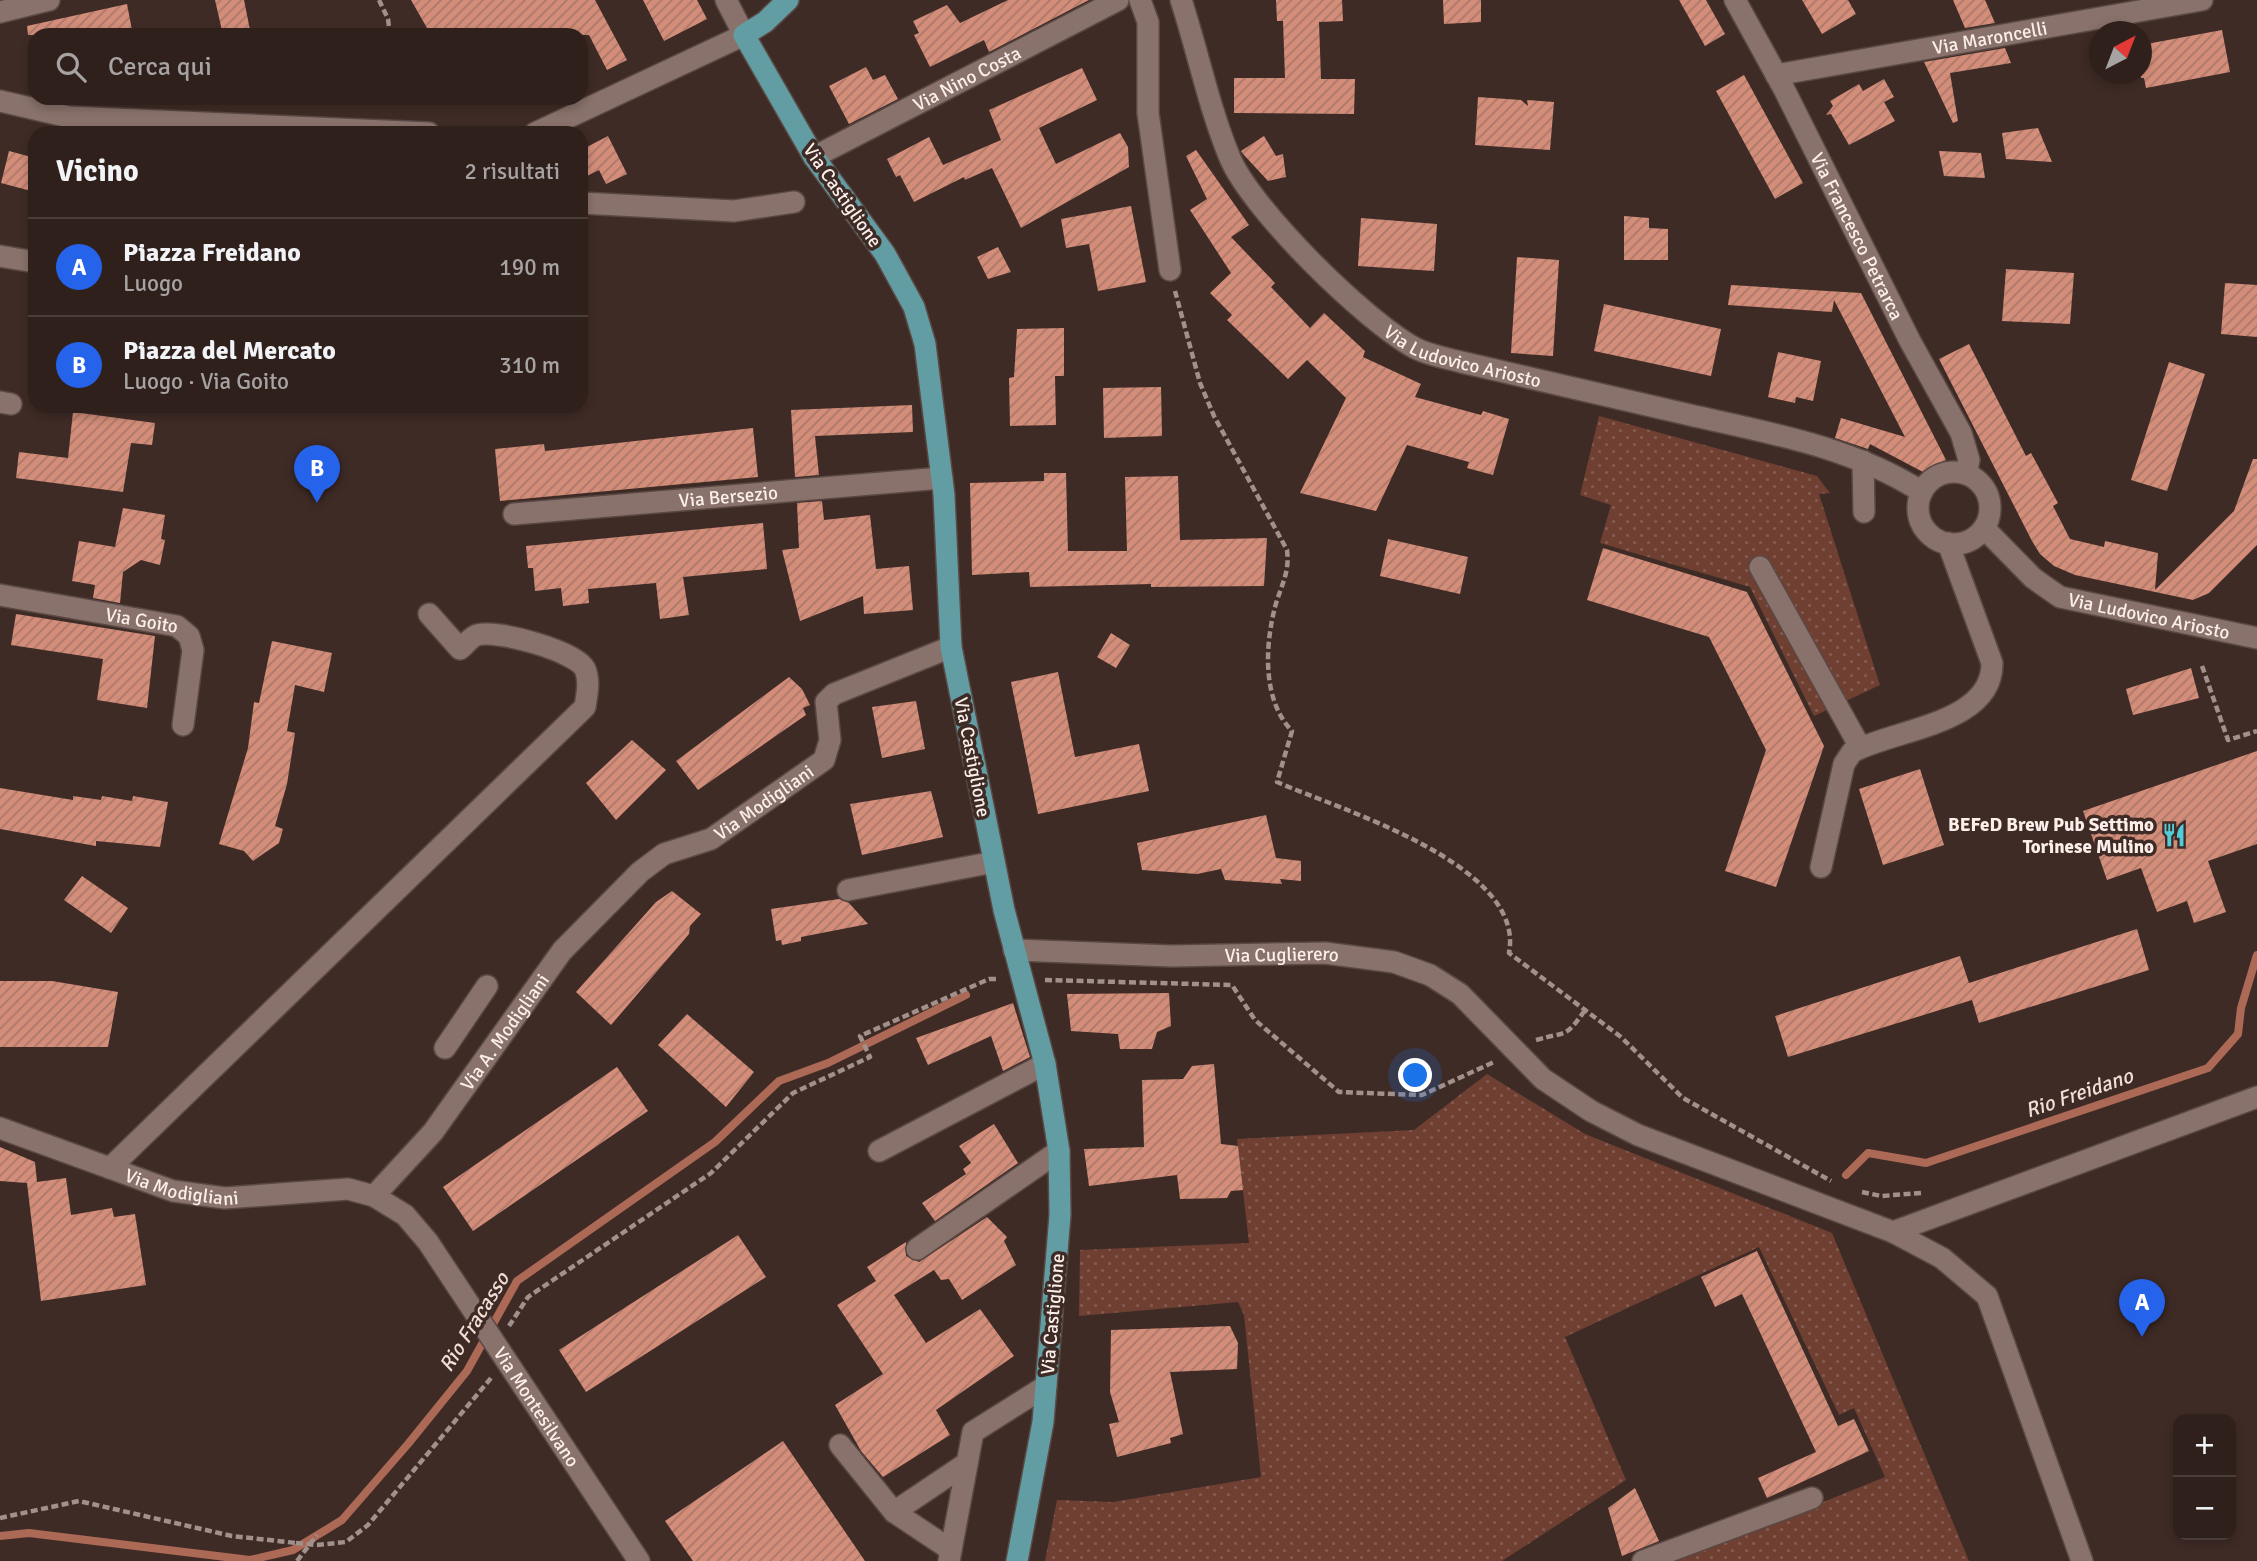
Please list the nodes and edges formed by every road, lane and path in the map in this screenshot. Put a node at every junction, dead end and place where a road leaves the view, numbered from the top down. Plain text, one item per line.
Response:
1 (49, 0) edge
2 (379, 0) edge
3 (726, 0) edge
4 (788, 0) edge
5 (1118, 0) edge
6 (1140, 0) edge
7 (1181, 0) edge
8 (1735, 0) edge
9 (2202, 0) edge
10 (0, 12) edge
11 (389, 28) edge
12 (744, 36) junction
13 (1776, 75) junction
14 (0, 101) edge
15 (176, 126) edge
16 (550, 126) edge
17 (814, 158) junction
18 (794, 202) dead end
19 (588, 203) edge
20 (0, 256) edge
21 (28, 261) edge
22 (1170, 270) joint
23 (1863, 460) junction
24 (1966, 474) junction
25 (942, 478) junction
26 (1922, 492) junction
27 (1864, 512) dead end
28 (514, 514) dead end
29 (1984, 528) junction
30 (1948, 543) junction
31 (1760, 567) dead end
32 (0, 595) edge
33 (429, 614) dead end
34 (2257, 638) edge
35 (951, 647) junction
36 (2202, 666) dead end
37 (183, 725) dead end
38 (2257, 731) edge
39 (1860, 747) junction
40 (994, 862) junction
41 (1821, 867) dead end
42 (640, 872) joint
43 (848, 890) dead end
44 (1014, 950) junction
45 (487, 986) dead end
46 (1586, 1010) junction
47 (445, 1048) dead end
48 (1514, 1052) junction
49 (1045, 1064) junction
50 (2257, 1097) edge
51 (0, 1128) edge
52 (879, 1151) dead end
53 (1059, 1151) junction
54 (110, 1168) junction
55 (1840, 1185) dead end
56 (1850, 1190) dead end
57 (1929, 1191) dead end
58 (374, 1196) junction
59 (1893, 1232) junction
60 (917, 1249) dead end
61 (505, 1362) junction
62 (1046, 1386) junction
63 (840, 1445) dead end
64 (967, 1463) junction
65 (1812, 1498) dead end
66 (894, 1512) junction
67 (0, 1518) edge
68 (317, 1535) dead end
69 (950, 1555) edge
70 (297, 1561) edge
71 (639, 1561) edge
72 (1017, 1561) edge
73 (1643, 1561) edge
74 (2082, 1561) edge

1 - 10 street
2 - 11 path
3 - 12 street, Via Castiglione
4 - 12 main road
5 - 17 street, Via Nino Costa
6 - 22 street
7 - 23 street, Via Ludovico Ariosto
8 - 13 street, Via Francesco Petrarca
9 - 13 street, Via Maroncelli
12 - 16 street
12 - 17 main road, Via Castiglione
13 - 24 street, Via Francesco Petrarca
14 - 15 street
17 - 25 main road, Via Castiglione
18 - 19 street
20 - 21 street
22 - 46 path
23 - 26 street, Via Ludovico Ariosto
23 - 27 street
24 - 26 street
24 - 29 street
25 - 28 street, Via Bersezio
25 - 35 main road, Via Castiglione
26 - 30 street
29 - 30 street
29 - 34 street, Via Ludovico Ariosto
30 - 39 street
31 - 39 street
32 - 37 street, Via Goito
33 - 54 street
35 - 40 main road, Via Castiglione
35 - 42 street, Via Modigliani
36 - 38 path
39 - 41 street
40 - 43 street
40 - 44 main road, Via Castiglione
42 - 58 street, Via A. Modigliani
44 - 48 street, Via Cuglierero
44 - 49 main road, Via Castiglione
45 - 47 street
46 - 48 path
46 - 55 path
48 - 59 street, Via Cuglierero
49 - 52 street
49 - 53 main road, Via Castiglione
50 - 59 street
51 - 54 street, Via Modigliani
53 - 60 street
53 - 62 main road, Via Castiglione
54 - 58 street, Via Modigliani
56 - 57 path
58 - 61 street, Via Montesilvano
59 - 74 street, Via Cuglierero
61 - 67 path, bridge
61 - 71 street, Via Montesilvano
62 - 64 street
62 - 72 main road, Via Castiglione
63 - 66 street
64 - 66 street
64 - 69 street
65 - 73 street
66 - 69 street
68 - 70 path

